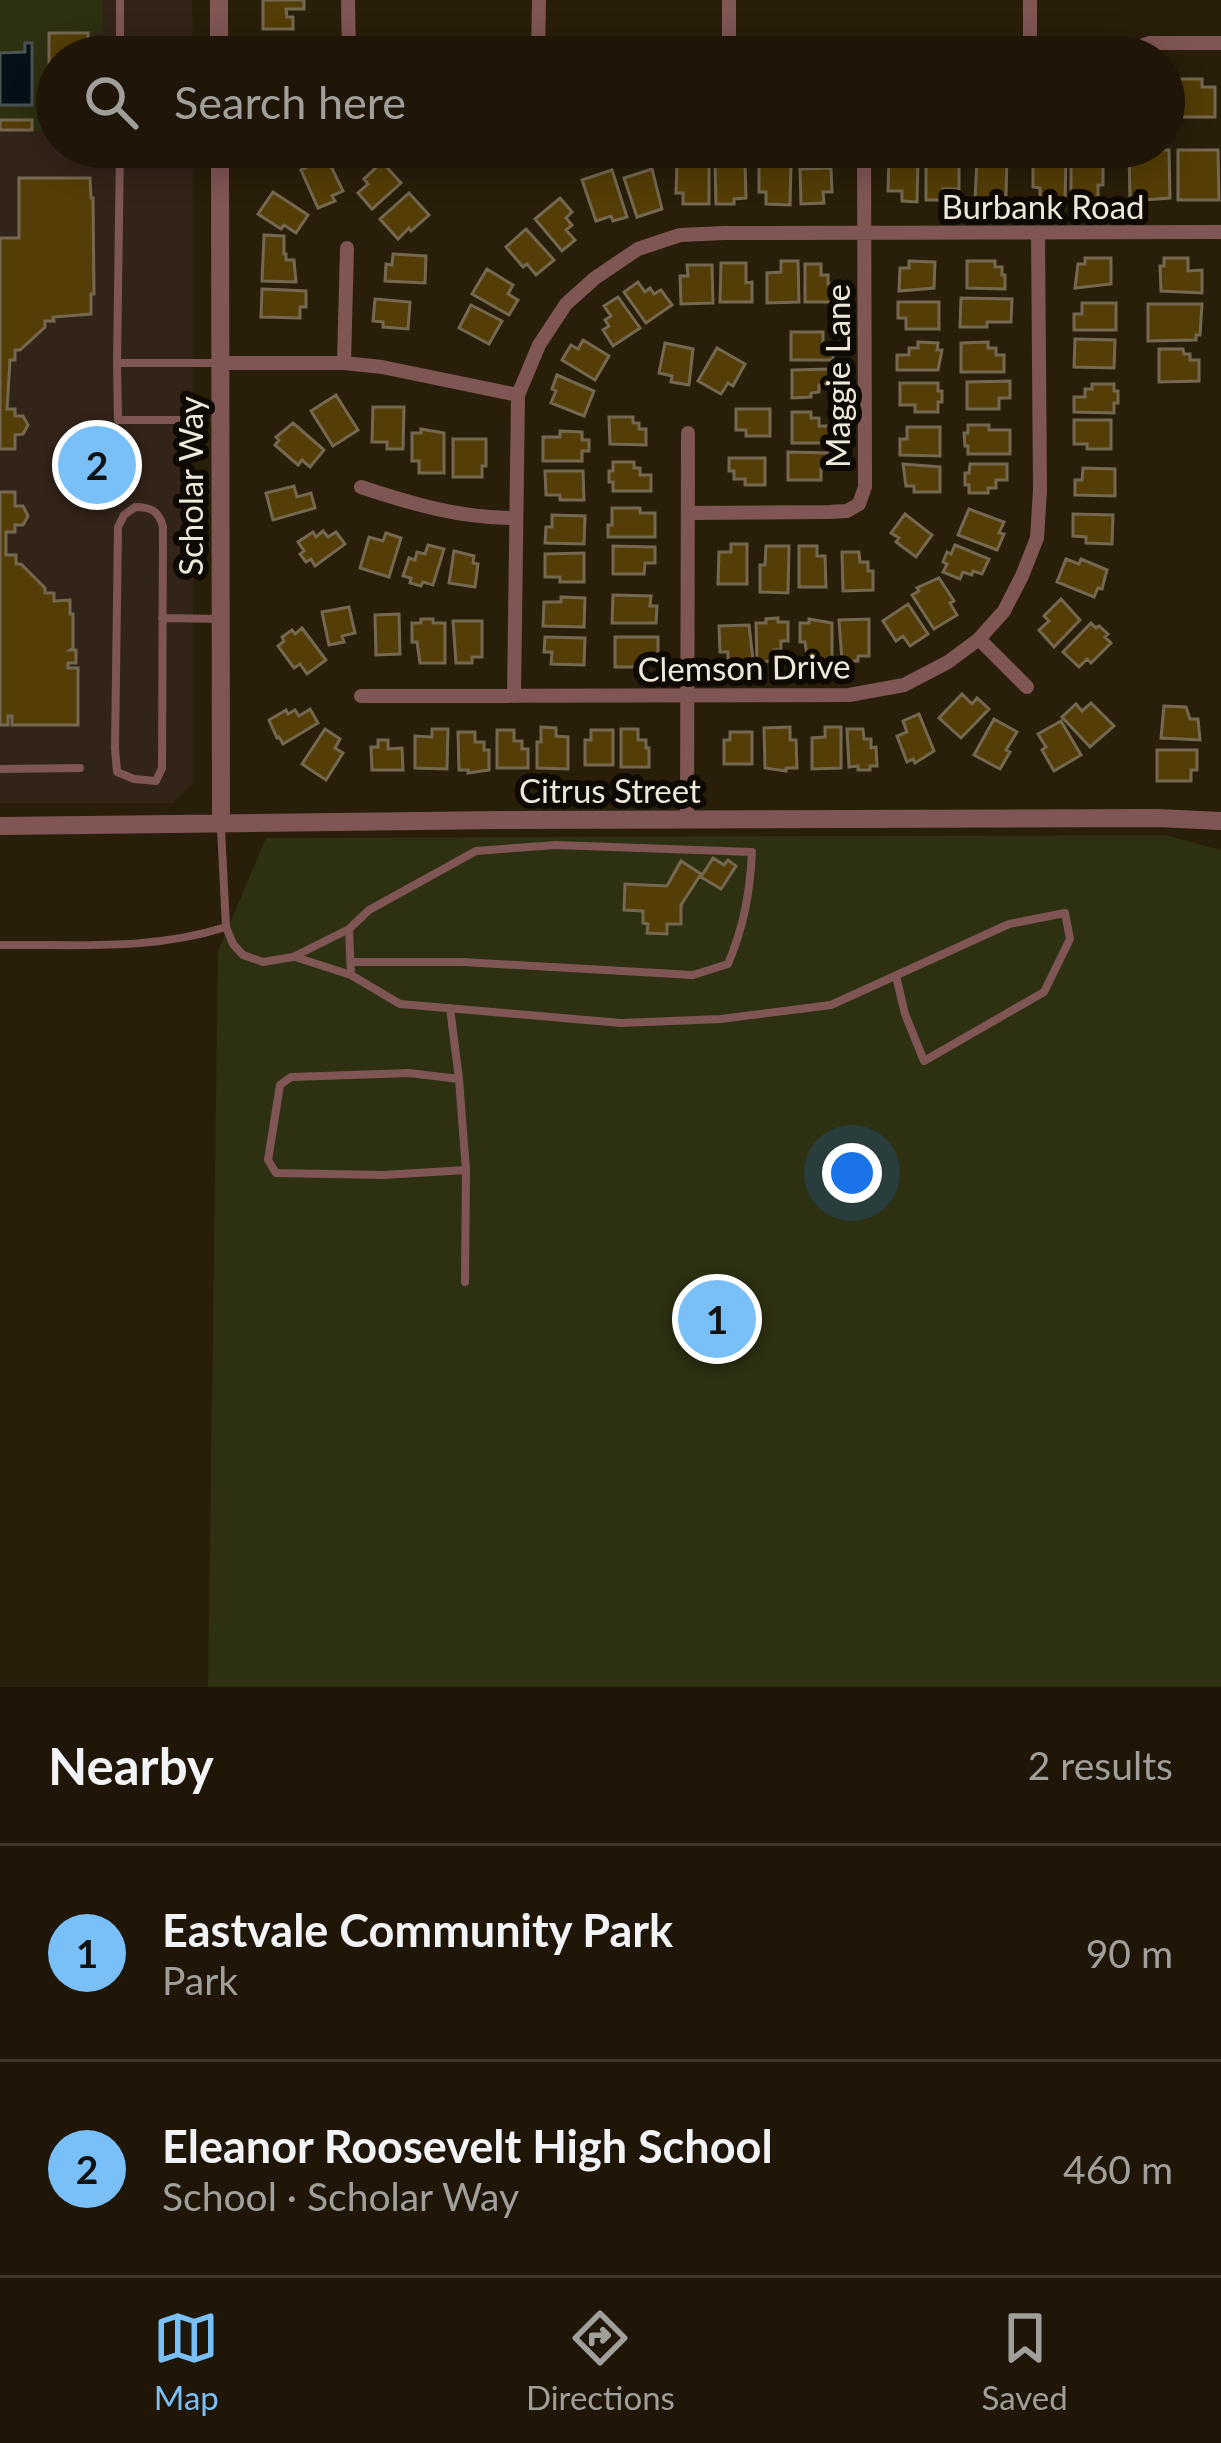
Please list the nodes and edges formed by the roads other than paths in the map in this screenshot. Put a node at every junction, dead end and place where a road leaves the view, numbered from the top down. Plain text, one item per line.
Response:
1 (120, 0) edge
2 (219, 0) edge
3 (348, 0) edge
4 (539, 0) edge
5 (729, 0) edge
6 (1030, 0) edge
7 (120, 36) edge
8 (219, 36) edge
9 (349, 36) edge
10 (538, 36) edge
11 (729, 36) edge
12 (1030, 36) edge
13 (1185, 43) edge
14 (1221, 43) edge
15 (120, 168) edge
16 (220, 168) edge
17 (863, 168) edge
18 (1221, 232) edge
19 (864, 233) junction
20 (1038, 233) junction
21 (347, 248) dead end
22 (117, 363) junction
23 (220, 363) junction
24 (344, 363) junction
25 (518, 395) junction
26 (178, 420) dead end
27 (688, 433) dead end
28 (361, 487) dead end
29 (688, 513) junction
30 (514, 518) junction
31 (162, 618) junction
32 (221, 619) junction
33 (979, 639) junction
34 (1027, 688) dead end
35 (514, 696) junction
36 (685, 696) junction
37 (361, 697) dead end
38 (80, 768) dead end
39 (0, 769) edge
40 (687, 820) junction
41 (1221, 821) edge
42 (221, 825) junction
43 (0, 826) edge
44 (226, 927) junction
45 (350, 929) junction
46 (0, 945) edge
47 (293, 957) junction
48 (351, 962) junction
49 (351, 975) junction
50 (896, 976) junction
51 (450, 1008) junction
52 (459, 1079) junction
53 (466, 1170) junction
54 (465, 1282) dead end

1 - 7 lane
2 - 8 street
3 - 9 street
4 - 10 street
5 - 11 street
6 - 12 street
13 - 14 street
15 - 22 lane
16 - 23 street, Scholar Way
17 - 19 street, Maggie Lane
18 - 20 street, Burbank Road
19 - 20 street, Burbank Road
19 - 25 street, Burbank Road
19 - 29 street, Maggie Lane
20 - 33 street, Clemson Drive
21 - 24 street
22 - 23 lane
22 - 26 lane
23 - 24 street
23 - 32 street, Scholar Way
24 - 25 street
25 - 30 street
27 - 29 street
28 - 30 street
29 - 36 street
30 - 35 street
31 - 31 lane
31 - 32 lane
32 - 42 street, Scholar Way
33 - 34 street
33 - 36 street, Clemson Drive
35 - 36 street, Clemson Drive
35 - 37 street, Clemson Drive
36 - 40 street
38 - 39 lane
40 - 41 street, Citrus Street
40 - 42 street, Citrus Street
42 - 43 street, Citrus Street
42 - 44 lane
44 - 46 lane
44 - 47 lane
45 - 47 lane
45 - 48 lane
45 - 48 lane
47 - 49 lane
48 - 49 lane
49 - 51 lane
50 - 50 lane
50 - 51 lane
51 - 52 lane
52 - 53 lane
52 - 53 lane
53 - 54 lane

